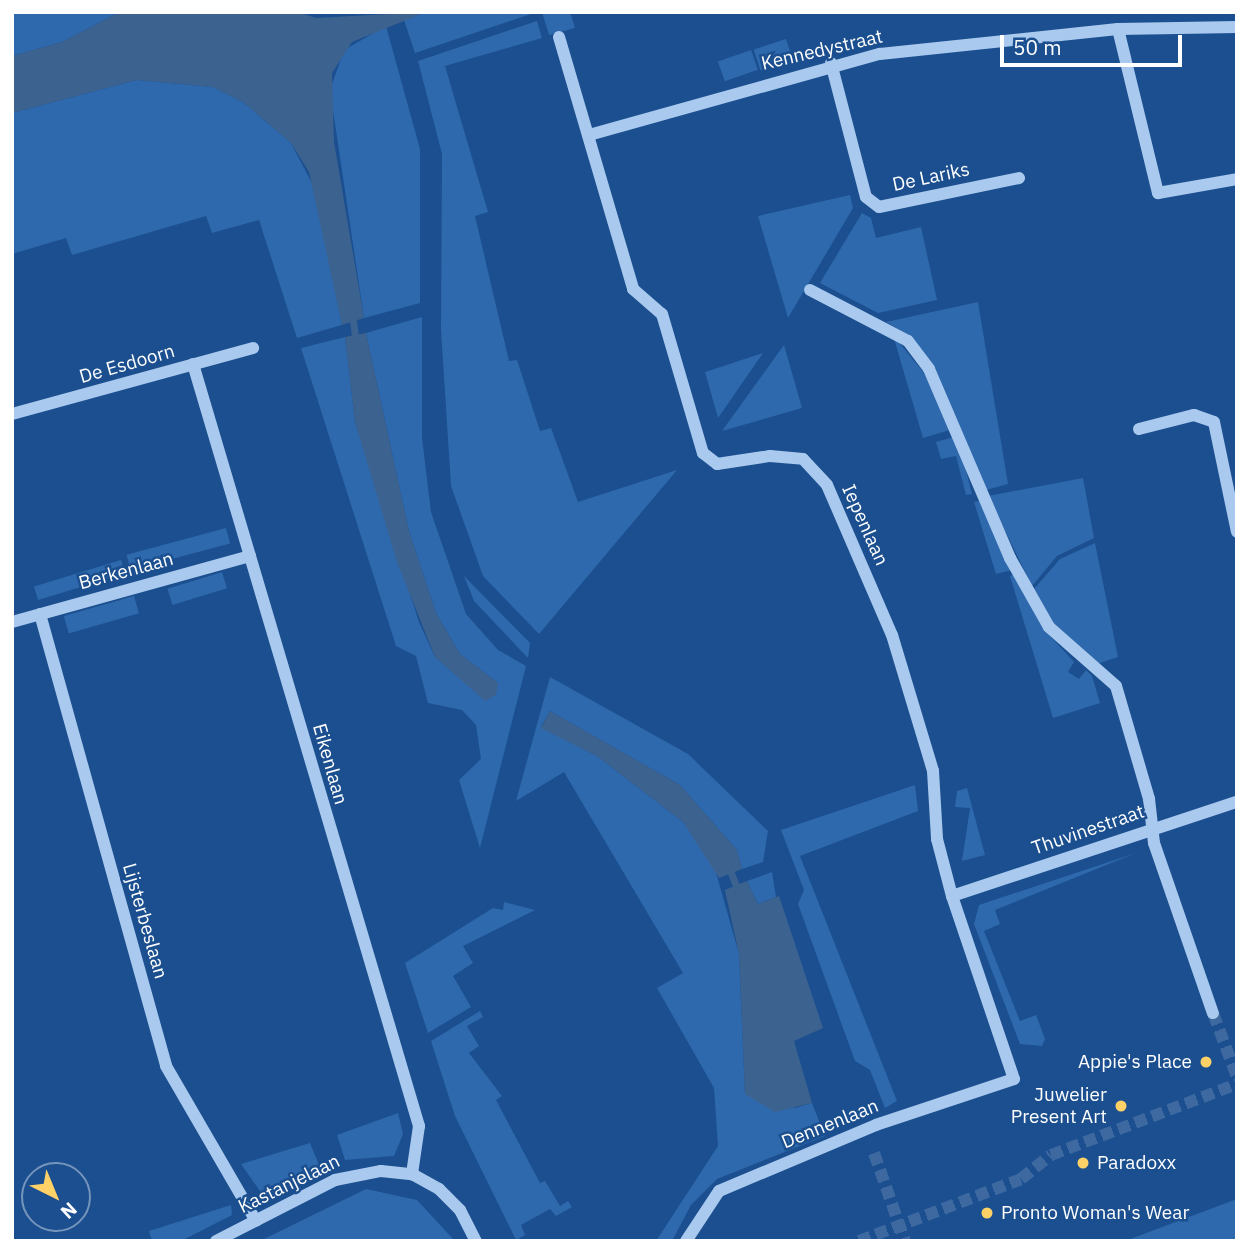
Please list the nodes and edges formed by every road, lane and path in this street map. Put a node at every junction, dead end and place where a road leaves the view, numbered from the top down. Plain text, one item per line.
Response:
1 (1237, 27) edge
2 (1118, 29) junction
3 (559, 37) dead end
4 (831, 63) junction
5 (589, 135) junction
6 (1019, 177) dead end
7 (1237, 179) edge
8 (810, 290) dead end
9 (253, 348) dead end
10 (193, 364) junction
11 (12, 414) edge
12 (1139, 429) dead end
13 (1237, 532) edge
14 (250, 556) junction
15 (40, 614) junction
16 (12, 622) edge
17 (1237, 802) edge
18 (1149, 829) junction
19 (952, 896) junction
20 (1213, 1013) tunnel mouth
21 (1014, 1079) joint
22 (412, 1174) junction
23 (256, 1221) junction
24 (215, 1241) edge
25 (477, 1241) edge
26 (686, 1241) edge

1 - 2 street, Kennedystraat
2 - 4 street, Kennedystraat
2 - 7 street
3 - 5 street, Iepenlaan
4 - 5 street, Kennedystraat
4 - 6 street, De Lariks
5 - 19 street, Iepenlaan
8 - 18 street
9 - 10 street, De Esdoorn
10 - 11 street, De Esdoorn
10 - 14 street, Eikenlaan
12 - 13 street
14 - 15 street, Berkenlaan
14 - 22 street, Eikenlaan
15 - 16 street, Berkenlaan
15 - 23 street, Lijsterbeslaan
17 - 18 street, Thuvinestraat
18 - 19 street, Thuvinestraat
18 - 20 street
19 - 21 street, Iepenlaan
21 - 26 street, Dennenlaan
22 - 23 street, Kastanjelaan
22 - 25 street
23 - 24 street, Kastanjelaan

